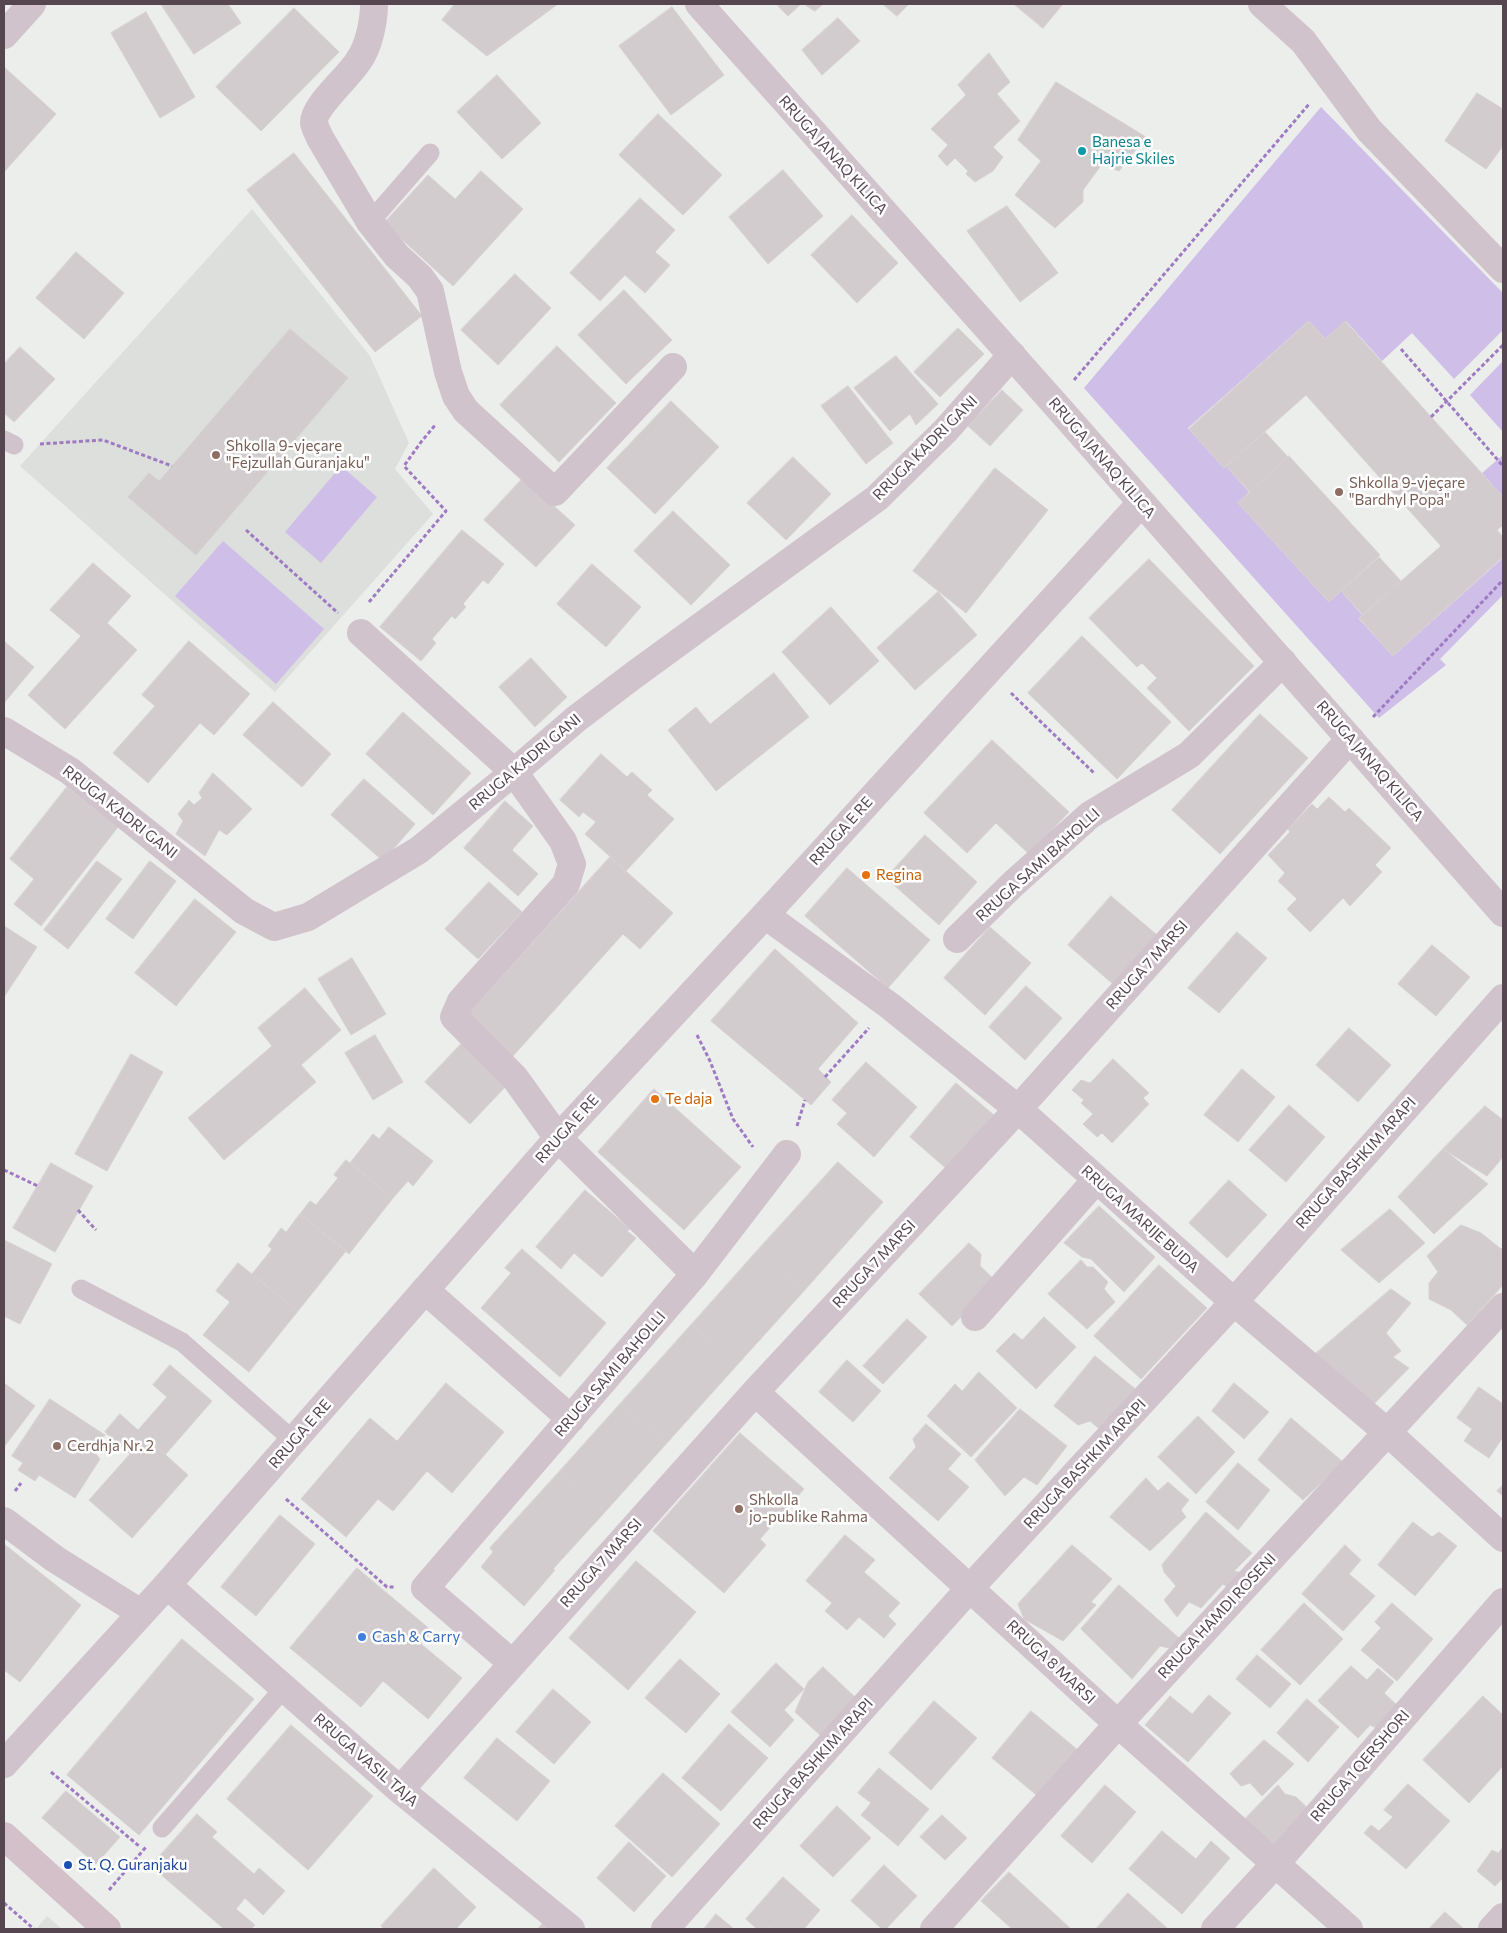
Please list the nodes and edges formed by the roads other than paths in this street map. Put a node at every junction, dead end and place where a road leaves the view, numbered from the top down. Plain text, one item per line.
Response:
1 (32, 4) edge
2 (374, 4) edge
3 (699, 4) edge
4 (1262, 4) edge
5 (4, 35) edge
6 (430, 153) dead end
7 (370, 222) junction
8 (1503, 269) edge
9 (1012, 355) junction
10 (673, 368) dead end
11 (1141, 503) junction
12 (356, 620) road end
13 (1283, 662) junction
14 (4, 731) edge
15 (1350, 739) junction
16 (514, 772) junction
17 (1503, 913) edge
18 (765, 915) junction
19 (957, 939) dead end
20 (1503, 998) edge
21 (1018, 1109) junction
22 (558, 1138) junction
23 (780, 1164) road end
24 (1096, 1180) junction
25 (695, 1274) junction
26 (81, 1289) dead end
27 (425, 1290) junction
28 (1234, 1302) junction
29 (1503, 1306) edge
30 (975, 1317) dead end
31 (755, 1392) junction
32 (571, 1419) junction
33 (1387, 1432) junction
34 (294, 1441) junction
35 (4, 1521) edge
36 (1503, 1538) edge
37 (167, 1585) junction
38 (970, 1588) junction
39 (1503, 1602) edge
40 (141, 1613) junction
41 (512, 1662) junction
42 (284, 1688) junction
43 (1118, 1724) junction
44 (4, 1764) edge
45 (400, 1790) junction
46 (162, 1828) road end
47 (4, 1836) edge
48 (1276, 1863) junction
49 (1503, 1917) edge
50 (98, 1921) edge
51 (571, 1929) edge
52 (665, 1929) edge
53 (934, 1929) edge
54 (1215, 1929) edge
55 (1349, 1929) edge
56 (1492, 1929) edge

1 - 5 street
2 - 7 street
3 - 9 street, RRUGA JANAQ KILICA
4 - 8 street
6 - 7 lane
7 - 10 street
9 - 11 street, RRUGA JANAQ KILICA
9 - 16 street, RRUGA KADRI GANI
11 - 13 street, RRUGA JANAQ KILICA
11 - 18 street, RRUGA E RE
12 - 16 street
13 - 15 street, RRUGA JANAQ KILICA
13 - 19 street, RRUGA SAMI BAHOLLI
14 - 16 street, RRUGA KADRI GANI
15 - 17 street, RRUGA JANAQ KILICA
15 - 21 street, RRUGA 7 MARSI
16 - 22 street
18 - 21 street, RRUGA MARIJE BUDA
18 - 22 street, RRUGA E RE
20 - 28 street, RRUGA BASHKIM ARAPI
21 - 24 street, RRUGA MARIJE BUDA
21 - 31 street, RRUGA 7 MARSI
22 - 25 street
22 - 27 street, RRUGA E RE
23 - 25 street, RRUGA SAMI BAHOLLI
24 - 28 street, RRUGA MARIJE BUDA
24 - 30 street
25 - 32 street, RRUGA SAMI BAHOLLI
26 - 34 lane
27 - 32 street
27 - 34 street, RRUGA E RE
28 - 33 street, RRUGA MARIJE BUDA
28 - 38 street, RRUGA BASHKIM ARAPI
29 - 33 street, RRUGA HAMDI ROSENI
31 - 38 street, RRUGA 8 MARSI
31 - 41 street, RRUGA 7 MARSI
32 - 41 street, RRUGA SAMI BAHOLLI
33 - 36 street, RRUGA MARIJE BUDA
33 - 43 street, RRUGA HAMDI ROSENI
34 - 37 street, RRUGA E RE
35 - 40 street
37 - 40 street, RRUGA E RE
37 - 42 street, RRUGA VASIL TAJA
38 - 43 street, RRUGA 8 MARSI
38 - 52 street, RRUGA BASHKIM ARAPI
39 - 48 street, RRUGA 1 QERSHORI
40 - 44 street, RRUGA E RE
41 - 45 street, RRUGA 7 MARSI
42 - 45 street, RRUGA VASIL TAJA
42 - 46 lane
43 - 48 street, RRUGA 8 MARSI
43 - 53 street, RRUGA HAMDI ROSENI
45 - 51 street, RRUGA VASIL TAJA
47 - 50 main road
48 - 54 street, RRUGA 1 QERSHORI
48 - 55 street, RRUGA 8 MARSI
49 - 56 street

